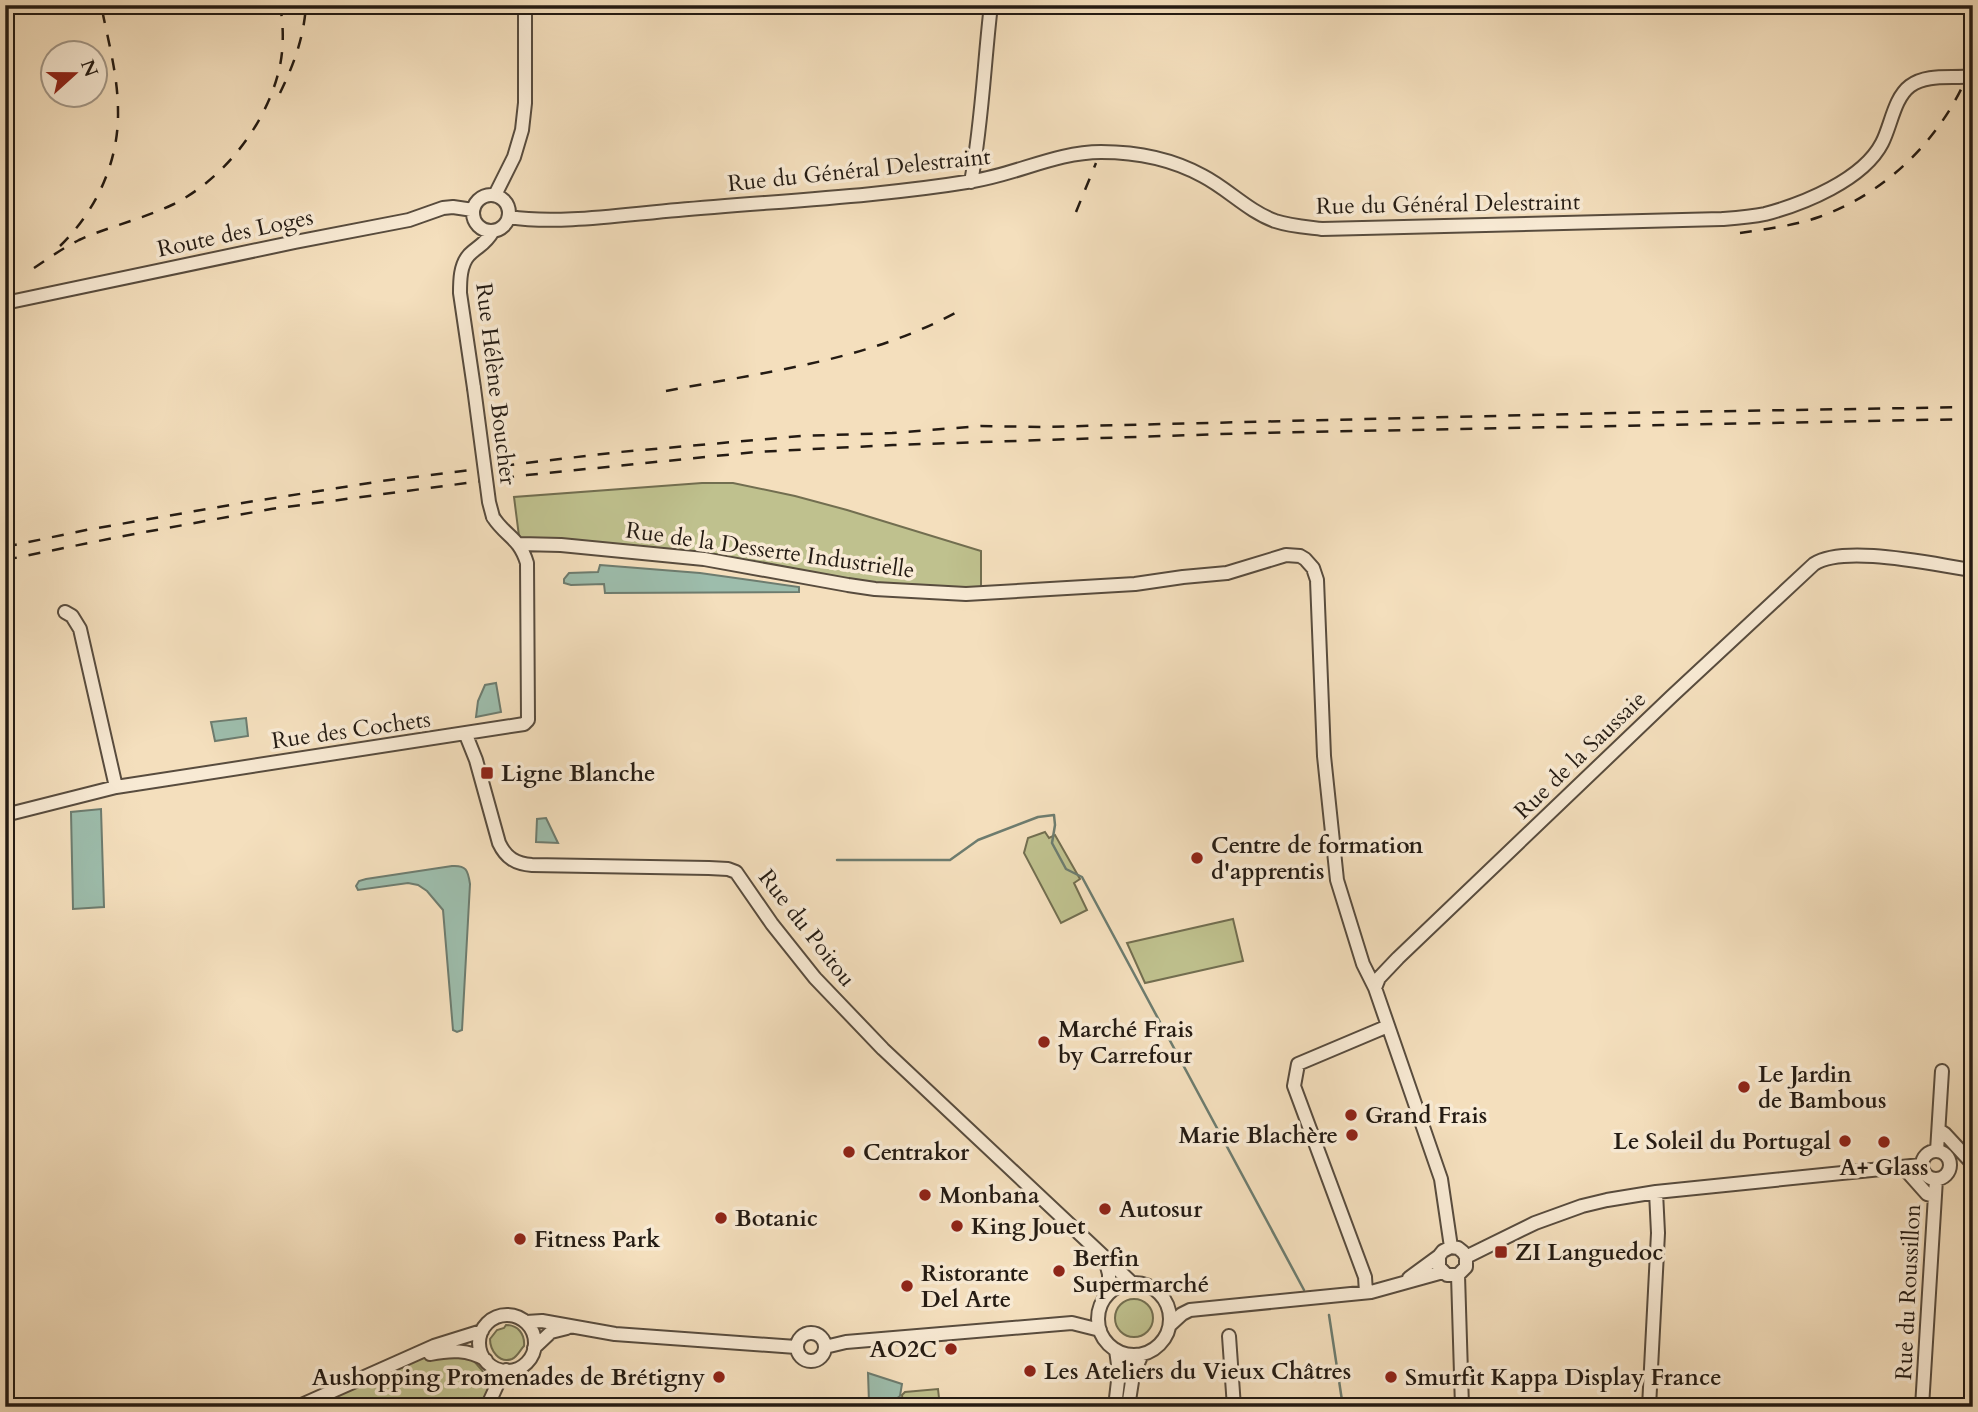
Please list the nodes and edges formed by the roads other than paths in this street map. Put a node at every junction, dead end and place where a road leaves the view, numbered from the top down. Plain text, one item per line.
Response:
1 (525, 5) edge
2 (991, 5) edge
3 (1973, 76) edge
4 (971, 181) junction
5 (495, 195) junction
6 (473, 210) junction
7 (509, 217) junction
8 (493, 231) junction
9 (5, 303) edge
10 (520, 544) junction
11 (1973, 570) edge
12 (65, 612) dead end
13 (466, 735) junction
14 (116, 787) junction
15 (5, 815) edge
16 (1375, 988) junction
17 (1388, 1026) junction
18 (1942, 1071) dead end
19 (1939, 1130) junction
20 (1937, 1150) junction
21 (1971, 1161) edge
22 (1921, 1165) junction
23 (1950, 1165) junction
24 (1903, 1167) junction
25 (1936, 1179) junction
26 (1656, 1192) junction
27 (1934, 1196) junction
28 (1451, 1247) junction
29 (1439, 1256) junction
30 (1466, 1257) junction
31 (1105, 1259) junction
32 (1443, 1272) junction
33 (1458, 1275) junction
34 (1132, 1283) junction
35 (1401, 1284) junction
36 (1366, 1292) junction
37 (1109, 1293) junction
38 (1166, 1301) junction
39 (1190, 1310) junction
40 (1099, 1312) junction
41 (526, 1322) junction
42 (1072, 1323) junction
43 (1170, 1325) junction
44 (571, 1327) junction
45 (1100, 1330) junction
46 (482, 1331) junction
47 (1229, 1336) dead end
48 (796, 1347) junction
49 (825, 1347) junction
50 (534, 1348) junction
51 (1116, 1350) junction
52 (1142, 1354) junction
53 (409, 1357) junction
54 (485, 1360) junction
55 (506, 1370) junction
56 (297, 1407) edge
57 (487, 1407) edge
58 (1115, 1407) edge
59 (1128, 1407) edge
60 (1234, 1407) edge
61 (1462, 1407) edge
62 (1649, 1407) edge
63 (1922, 1407) edge

1 - 5 street
2 - 4 street
3 - 4 street, Rue du Général Delestraint
4 - 7 street, Rue du Général Delestraint
5 - 6 street
5 - 7 street
6 - 8 street
6 - 9 street, Route des Loges
7 - 8 street
8 - 10 street, Rue Hélène Boucher, bridge
10 - 13 street, Rue des Cochets
10 - 16 street, Rue de la Desserte Industrielle
11 - 16 street, Rue de la Saussaie
12 - 14 street
13 - 14 street, Rue des Cochets
13 - 31 street, Rue du Poitou
14 - 15 street, Rue des Cochets
16 - 17 street, Rue de la Desserte Industrielle
17 - 28 street, Rue de la Desserte Industrielle
17 - 36 street
18 - 19 street
19 - 20 street
19 - 21 street
20 - 22 street
20 - 23 street
21 - 23 street
22 - 24 street
22 - 25 street
23 - 25 street
24 - 26 street
24 - 27 street
25 - 27 street, Rue du Roussillon
26 - 30 street
26 - 62 street
27 - 63 street, Rue du Roussillon
28 - 29 street
28 - 30 street
29 - 32 street
29 - 35 street
30 - 33 street
31 - 34 street, Rue du Poitou
31 - 37 street
32 - 33 street
32 - 35 street
33 - 61 street
34 - 37 street
34 - 38 street
35 - 36 street
36 - 39 street
37 - 40 street
38 - 39 street
38 - 43 street
39 - 43 street
40 - 42 street
40 - 45 street
41 - 44 street
41 - 46 street
41 - 50 street
42 - 45 street
42 - 49 street
43 - 52 street
44 - 48 street
44 - 50 street
45 - 51 street
46 - 53 street
46 - 54 street
47 - 60 street
48 - 49 street
48 - 49 street
50 - 55 street
51 - 52 street
51 - 58 street
52 - 59 street
53 - 54 street
53 - 56 street
54 - 55 street
55 - 57 street

